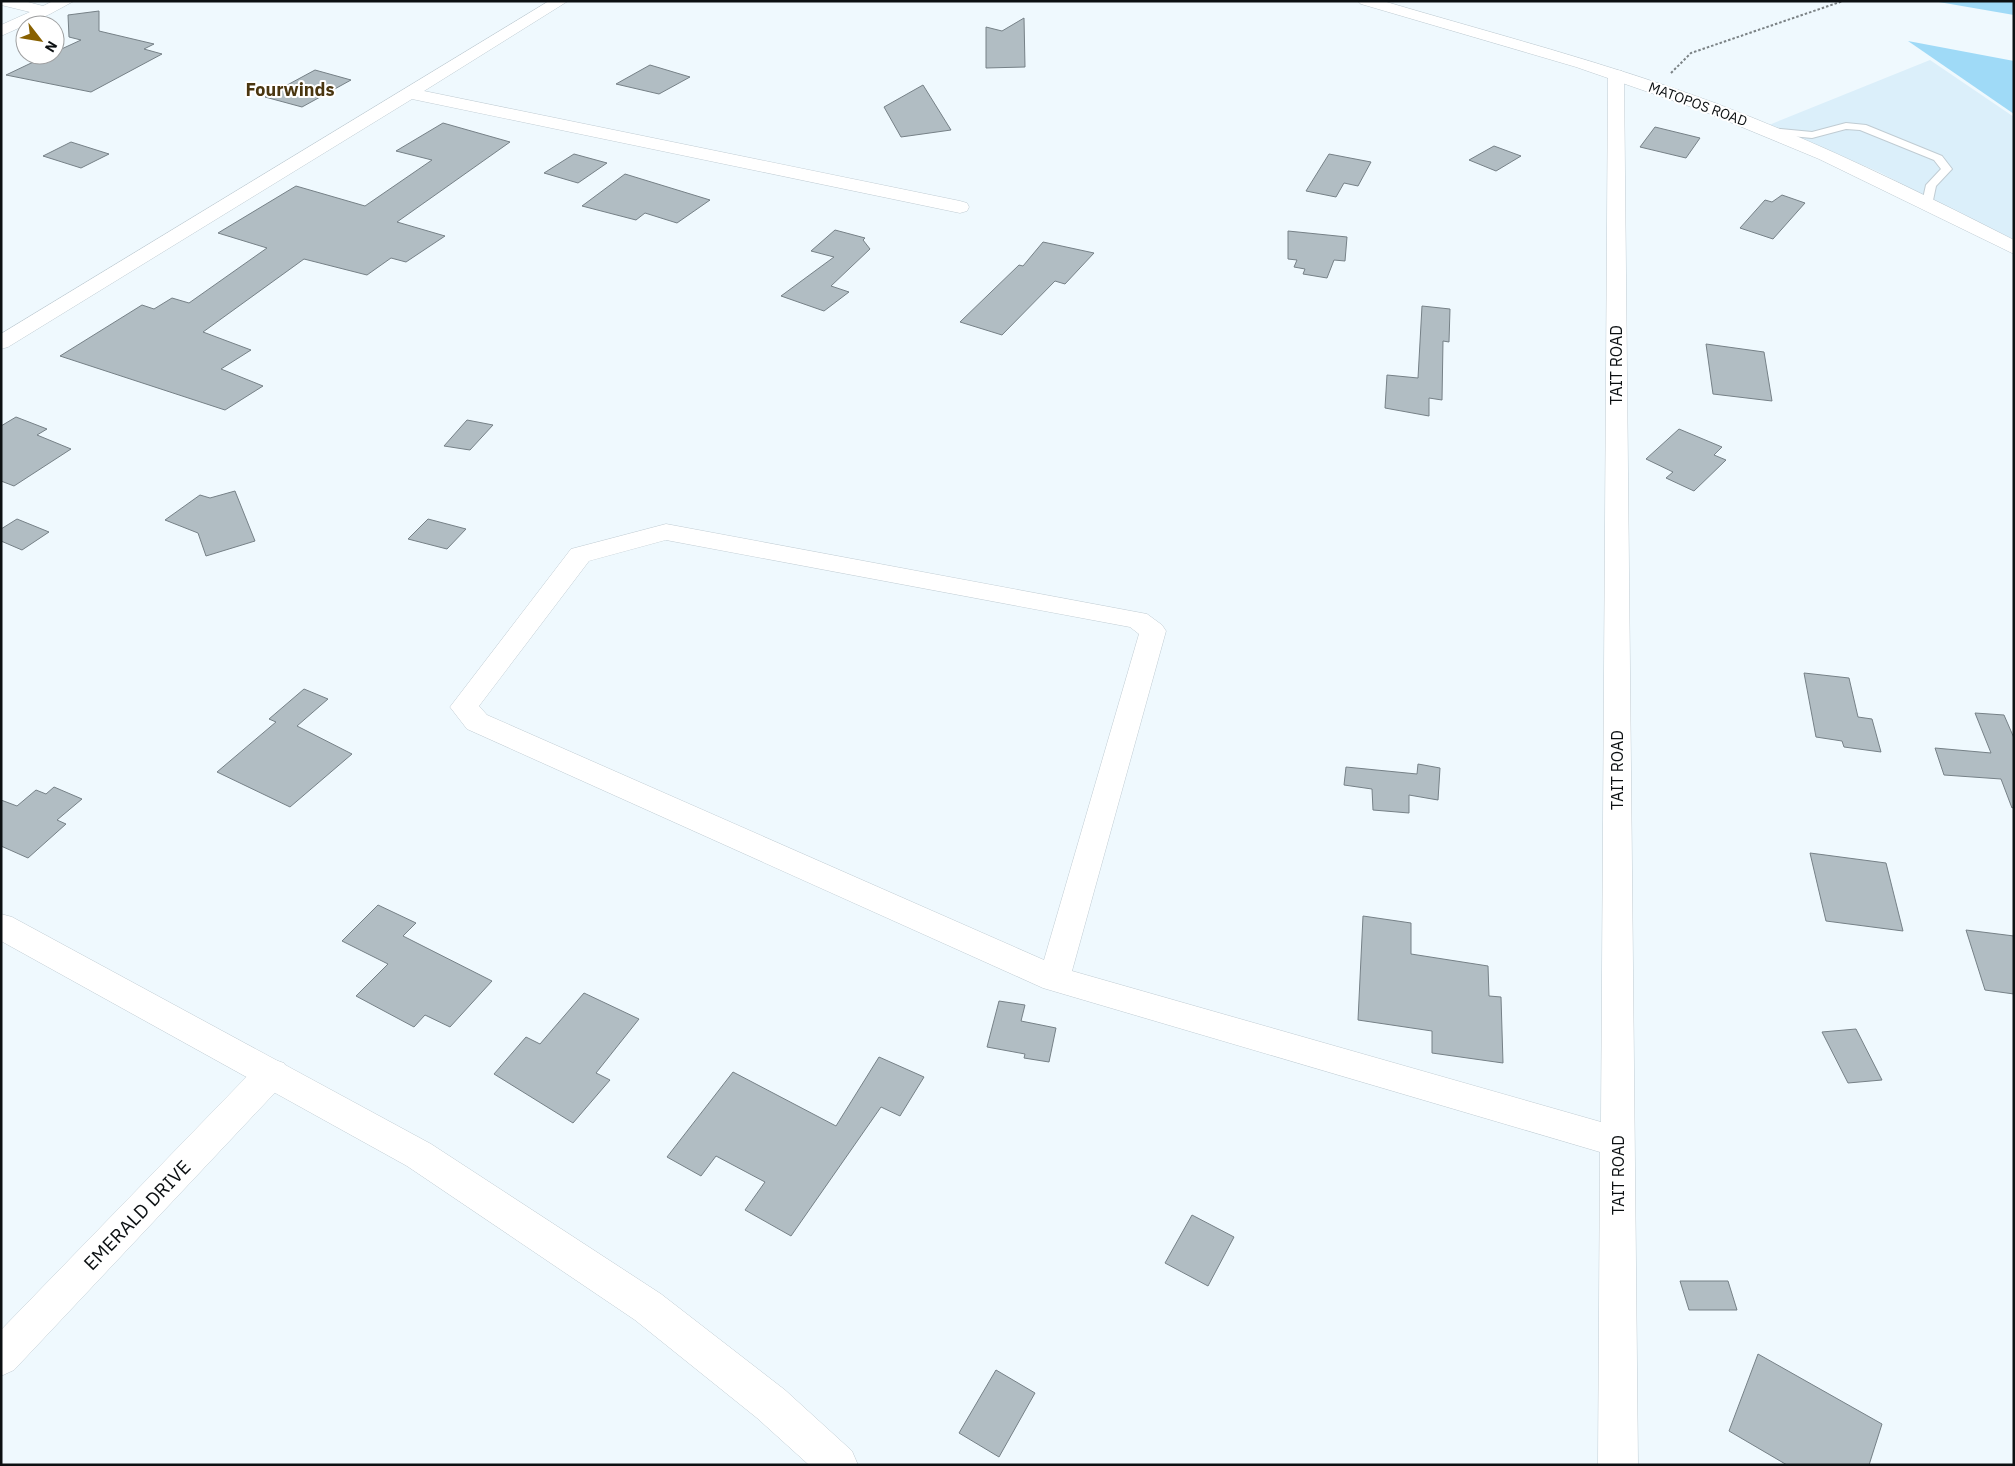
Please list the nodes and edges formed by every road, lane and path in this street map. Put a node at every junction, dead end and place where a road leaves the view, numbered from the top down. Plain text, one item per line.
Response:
1 (3, 1) edge
2 (66, 1) edge
3 (560, 1) edge
4 (1366, 1) edge
5 (1843, 1) edge
6 (45, 11) junction
7 (1, 31) edge
8 (1616, 75) junction
9 (1655, 88) junction
10 (409, 93) junction
11 (1770, 131) junction
12 (1928, 203) junction
13 (960, 207) dead end
14 (2014, 248) edge
15 (1, 343) edge
16 (1, 926) edge
17 (1054, 979) junction
18 (272, 1073) junction
19 (1618, 1142) junction
20 (1, 1358) edge
21 (838, 1465) edge
22 (1618, 1465) edge

1 - 6 street
2 - 6 street
3 - 10 street
4 - 8 street, MATOPOS ROAD
5 - 9 path
6 - 7 street
8 - 9 street, MATOPOS ROAD
8 - 19 street, TAIT ROAD
9 - 11 street, MATOPOS ROAD
10 - 13 street
10 - 15 street
11 - 12 street, MATOPOS ROAD
11 - 12 lane
12 - 14 street, MATOPOS ROAD
16 - 18 street
17 - 17 street
17 - 19 street
18 - 20 street, EMERALD DRIVE
18 - 21 street
19 - 22 street, TAIT ROAD

